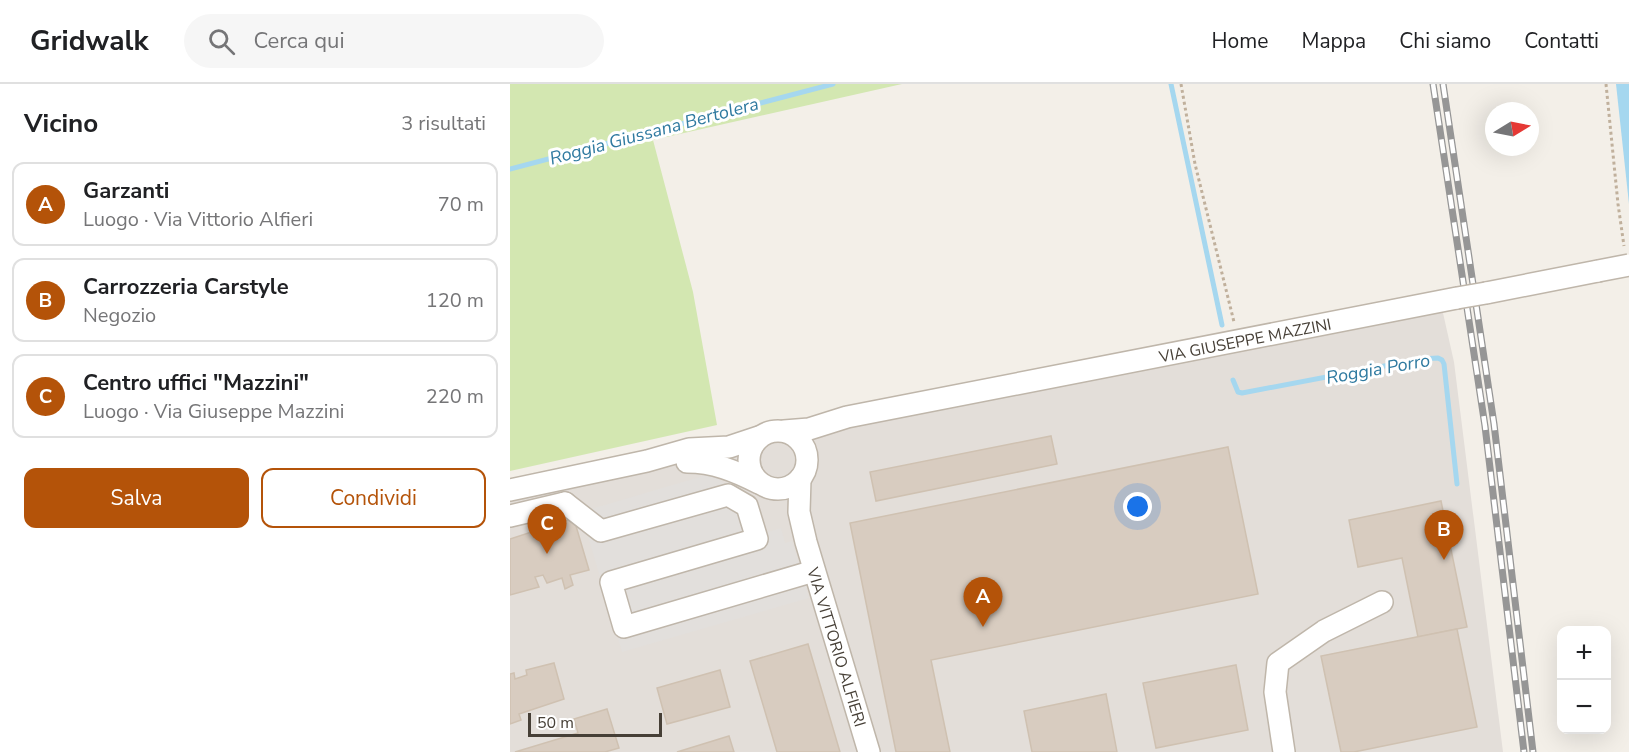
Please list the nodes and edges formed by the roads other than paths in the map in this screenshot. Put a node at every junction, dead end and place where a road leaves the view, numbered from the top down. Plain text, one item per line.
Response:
1 (1627, 256) edge
2 (860, 415) junction
3 (784, 431) junction
4 (759, 437) junction
5 (647, 461) junction
6 (803, 471) junction
7 (575, 476) junction
8 (763, 485) junction
9 (510, 490) edge
10 (566, 503) junction
11 (510, 516) edge
12 (806, 542) junction
13 (814, 572) junction
14 (1382, 602) dead end
15 (869, 752) edge
16 (1284, 752) edge

1 - 2 street, VIA GIUSEPPE MAZZINI, bridge
2 - 3 street, VIA GIUSEPPE MAZZINI
2 - 6 street, VIA GIUSEPPE MAZZINI
3 - 4 street, VIA GIUSEPPE MAZZINI
3 - 6 street
4 - 5 street, VIA GIUSEPPE MAZZINI
4 - 8 street
5 - 7 street, VIA GIUSEPPE MAZZINI
5 - 8 street, VIA GIUSEPPE MAZZINI
6 - 8 street
6 - 12 street, VIA VITTORIO ALFIERI
7 - 9 street, VIA GIUSEPPE MAZZINI
7 - 10 street
8 - 12 street, VIA VITTORIO ALFIERI
10 - 11 street
10 - 13 street
12 - 13 street, VIA VITTORIO ALFIERI
13 - 15 street, VIA VITTORIO ALFIERI
14 - 16 street

